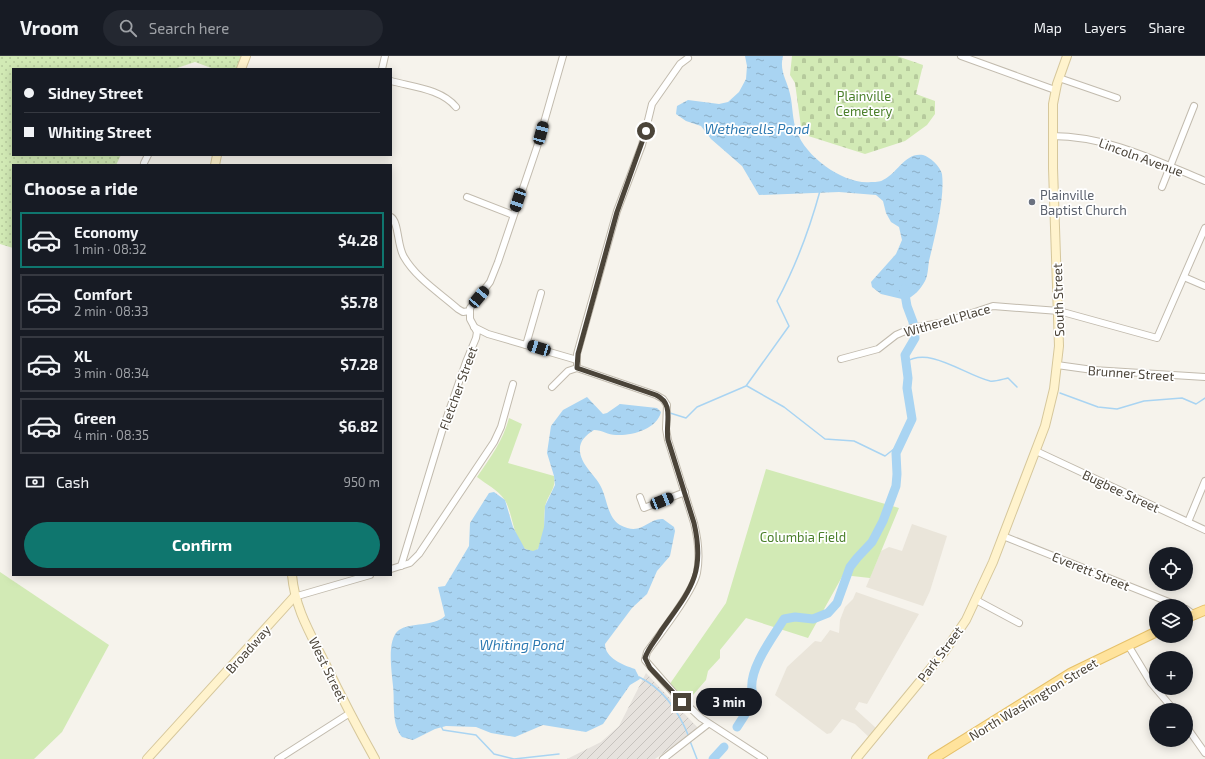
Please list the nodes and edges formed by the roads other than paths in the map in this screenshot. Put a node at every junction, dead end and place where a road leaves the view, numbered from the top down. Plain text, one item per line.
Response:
1 (246, 56) edge
2 (385, 56) edge
3 (563, 56) edge
4 (961, 56) edge
5 (1067, 56) edge
6 (688, 58) dead end
7 (242, 68) edge
8 (382, 68) edge
9 (1059, 78) junction
10 (392, 81) edge
11 (1055, 90) junction
12 (1117, 98) dead end
13 (1194, 106) dead end
14 (456, 107) dead end
15 (1052, 136) junction
16 (148, 156) edge
17 (144, 163) dead end
18 (1170, 166) junction
19 (1205, 181) edge
20 (1162, 188) dead end
21 (467, 198) dead end
22 (513, 215) junction
23 (392, 218) edge
24 (1205, 228) edge
25 (1184, 277) junction
26 (1205, 286) edge
27 (541, 293) dead end
28 (1059, 310) junction
29 (470, 311) junction
30 (474, 326) junction
31 (526, 344) junction
32 (841, 359) dead end
33 (577, 360) junction
34 (1057, 365) junction
35 (577, 368) junction
36 (1205, 377) edge
37 (513, 384) dead end
38 (552, 387) dead end
39 (1036, 451) junction
40 (1205, 481) edge
41 (685, 492) junction
42 (640, 497) dead end
43 (1188, 522) junction
44 (1205, 530) edge
45 (1003, 536) junction
46 (401, 566) junction
47 (392, 569) edge
48 (292, 576) edge
49 (367, 576) edge
50 (294, 597) junction
51 (1161, 599) edge
52 (976, 600) junction
53 (1205, 610) edge
54 (1193, 615) edge
55 (1019, 623) dead end
56 (1149, 635) edge
57 (1128, 645) junction
58 (1168, 703) edge
59 (350, 713) junction
60 (708, 724) junction
61 (1193, 736) edge
62 (1205, 753) edge
63 (148, 759) edge
64 (278, 759) edge
65 (375, 759) edge
66 (663, 759) edge
67 (764, 759) edge
68 (856, 759) edge
69 (933, 759) edge

1 - 7 main road
2 - 8 street
3 - 22 street
4 - 11 street
5 - 9 main road, South Street
6 - 33 street
9 - 11 main road, South Street
9 - 12 street
10 - 14 street
11 - 15 main road, South Street
13 - 18 street
15 - 18 street, Lincoln Avenue
15 - 28 main road, South Street
16 - 17 street
18 - 19 street, Lincoln Avenue
18 - 20 street
21 - 22 street
22 - 29 street
23 - 29 street
24 - 25 street
25 - 26 street
25 - 28 street, Witherell Place
27 - 31 street
28 - 32 street, Witherell Place
28 - 34 main road, South Street
29 - 30 street, Fletcher Street
30 - 31 street
30 - 46 street, Fletcher Street
31 - 33 street
33 - 35 street
34 - 36 street, Brunner Street
34 - 39 main road, South Street
35 - 38 street
35 - 41 street
37 - 46 street
39 - 43 street, Bugbee Street
39 - 45 main road, South Street
40 - 43 street
41 - 42 street
41 - 60 street
43 - 44 street, Bugbee Street
45 - 51 street, Everett Street
45 - 52 main road, Park Street
46 - 47 street
48 - 50 main road, West Street
49 - 50 street
50 - 59 main road, West Street
50 - 63 main road, Broadway
52 - 55 street
52 - 68 main road, Park Street
53 - 54 main road
56 - 57 main road, North Washington Street
57 - 58 street
57 - 69 main road, North Washington Street
59 - 64 street
59 - 65 main road, West Street
60 - 66 street
60 - 67 street
61 - 62 street

